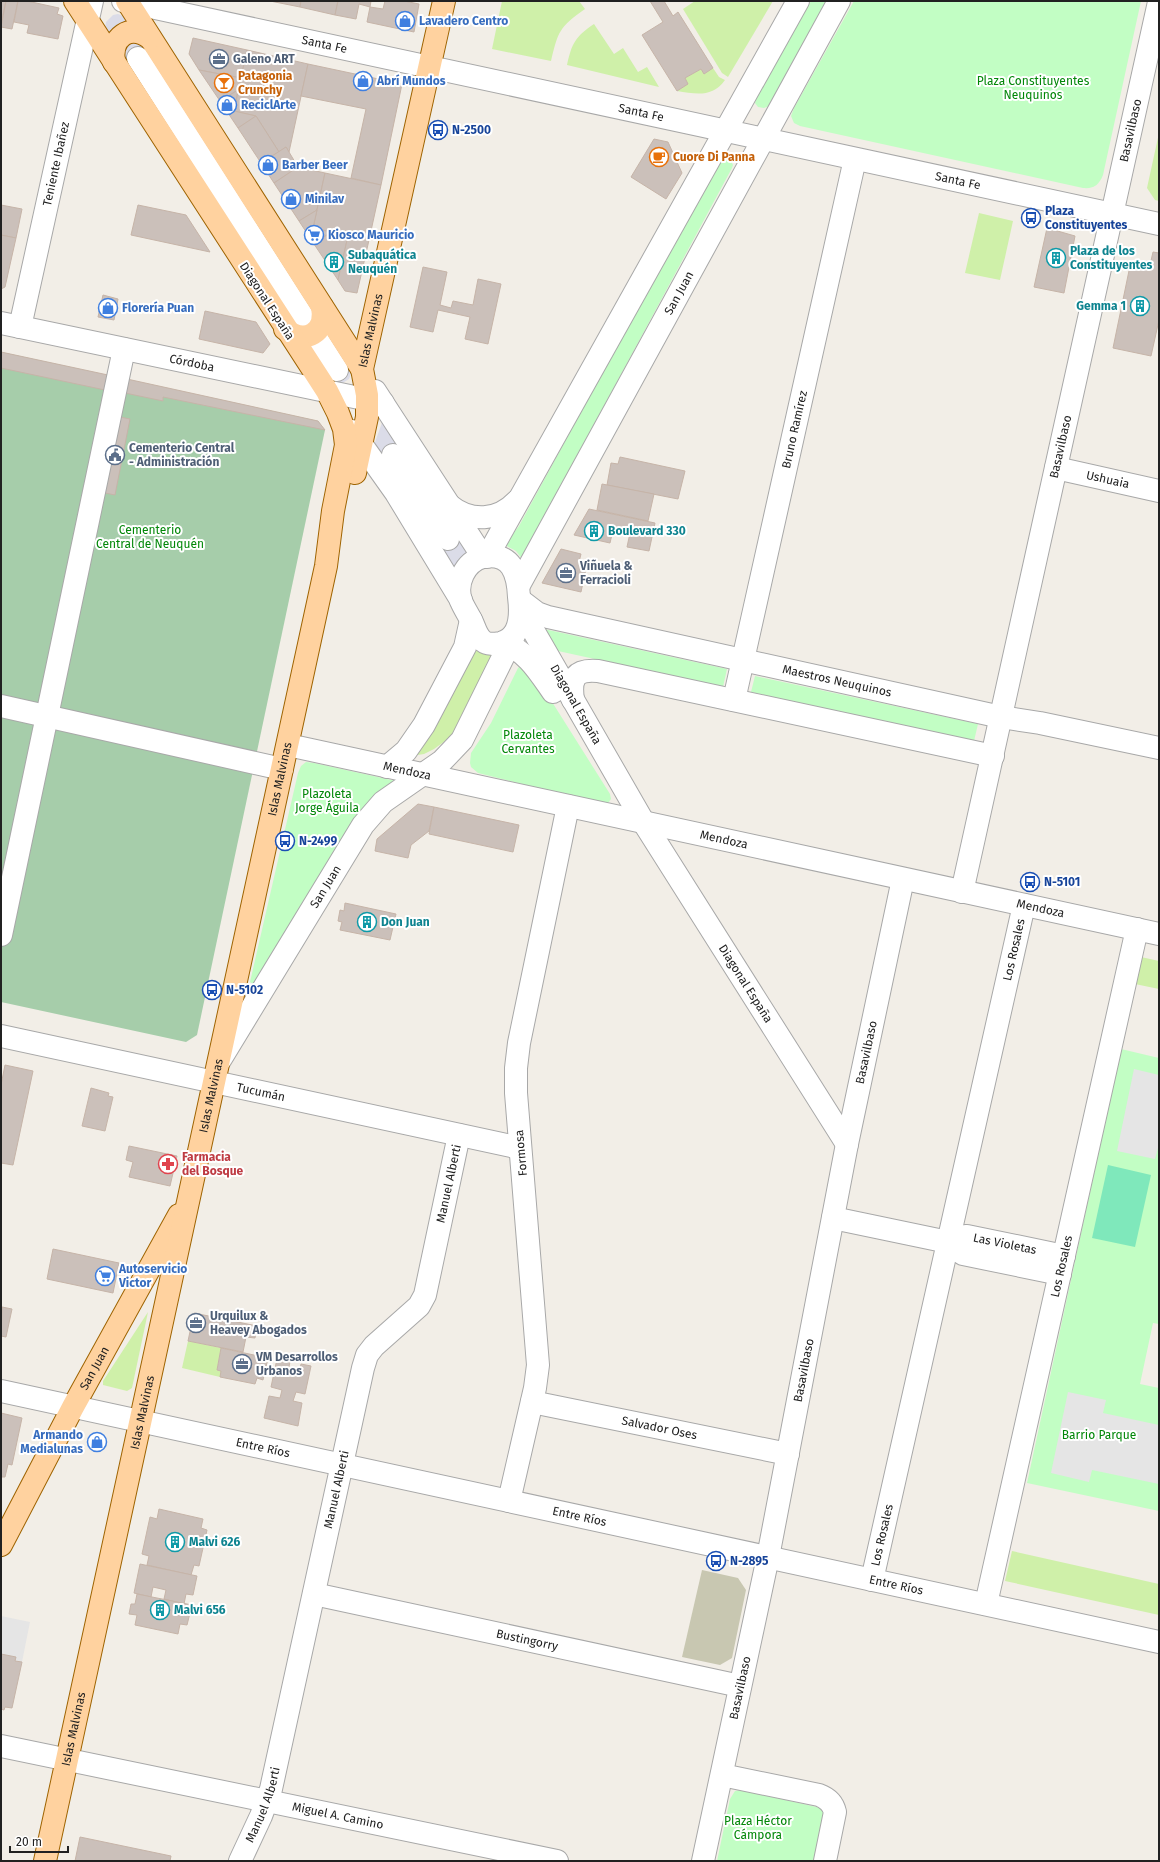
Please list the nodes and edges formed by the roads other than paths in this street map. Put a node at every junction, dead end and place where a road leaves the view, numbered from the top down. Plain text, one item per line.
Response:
1 (76, 1) edge
2 (126, 1) edge
3 (444, 1) edge
4 (798, 1) edge
5 (839, 1) edge
6 (1159, 2) edge
7 (90, 11) edge
8 (150, 38) junction
9 (138, 58) dead end
10 (114, 62) junction
11 (429, 67) junction
12 (724, 131) junction
13 (764, 139) junction
14 (854, 159) junction
15 (1112, 214) junction
16 (1159, 224) edge
17 (322, 307) junction
18 (11, 325) edge
19 (285, 329) junction
20 (314, 333) junction
21 (124, 349) junction
22 (362, 369) junction
23 (337, 370) dead end
24 (327, 392) junction
25 (375, 402) junction
26 (338, 413) junction
27 (361, 444) junction
28 (394, 455) dead end
29 (1056, 468) junction
30 (1159, 491) edge
31 (518, 500) junction
32 (449, 505) junction
33 (448, 539) dead end
34 (485, 557) junction
35 (326, 566) junction
36 (520, 597) junction
37 (461, 600) junction
38 (471, 620) junction
39 (509, 640) junction
40 (743, 660) junction
41 (573, 700) junction
42 (734, 700) junction
43 (1, 706) edge
44 (46, 716) junction
45 (1001, 717) junction
46 (462, 740) junction
47 (288, 745) junction
48 (1159, 748) edge
49 (993, 756) junction
50 (387, 767) junction
51 (282, 769) junction
52 (421, 774) junction
53 (477, 786) junction
54 (568, 806) junction
55 (644, 823) junction
56 (903, 879) junction
57 (962, 892) junction
58 (1024, 905) junction
59 (1137, 929) junction
60 (1159, 934) edge
61 (1, 935) edge
62 (1, 1036) edge
63 (219, 1061) junction
64 (215, 1083) junction
65 (459, 1136) junction
66 (847, 1144) junction
67 (520, 1148) junction
68 (191, 1193) junction
69 (833, 1218) junction
70 (948, 1242) junction
71 (1062, 1265) junction
72 (1, 1391) edge
73 (532, 1402) junction
74 (73, 1407) junction
75 (141, 1421) junction
76 (788, 1454) junction
77 (341, 1465) junction
78 (510, 1501) junction
79 (1, 1545) edge
80 (768, 1557) junction
81 (872, 1580) junction
82 (314, 1594) junction
83 (986, 1604) junction
84 (1159, 1642) edge
85 (740, 1686) junction
86 (1, 1746) edge
87 (67, 1760) junction
88 (722, 1775) junction
89 (267, 1802) junction
90 (45, 1861) edge
91 (240, 1861) edge
92 (557, 1861) edge
93 (703, 1861) edge
94 (825, 1861) edge

1 - 7 main road, Diagonal España
2 - 8 main road
2 - 11 street, Santa Fe
3 - 11 main road, Islas Malvinas
4 - 12 street
5 - 13 street, San Juan
6 - 15 street, Basavilbaso
7 - 10 main road, Diagonal España
7 - 18 street, Teniente Ibañez
8 - 10 main road
8 - 17 main road
9 - 20 street
10 - 19 main road, Diagonal España
11 - 12 street, Santa Fe
11 - 22 main road, Islas Malvinas
12 - 13 street, Santa Fe
12 - 31 street
13 - 14 street, Santa Fe
13 - 36 street, San Juan
14 - 15 street, Santa Fe
14 - 40 street, Bruno Ramírez
15 - 16 street, Santa Fe
15 - 29 street, Basavilbaso
17 - 20 main road
17 - 22 main road
18 - 21 street, Córdoba
19 - 20 main road
19 - 24 main road, Diagonal España
20 - 23 street
21 - 24 street, Córdoba
21 - 44 street
22 - 25 main road, Islas Malvinas
24 - 25 street, Córdoba
24 - 26 main road, Diagonal España
25 - 27 main road, Islas Malvinas
25 - 32 street
26 - 27 street, Diagonal España
26 - 35 main road, Islas Malvinas
27 - 35 main road, Islas Malvinas
27 - 37 street, Diagonal España
28 - 33 street
29 - 30 street, Ushuaia
29 - 45 street, Basavilbaso
31 - 32 street
31 - 34 street
32 - 34 street
34 - 36 street, Diagonal España
34 - 37 street, Diagonal España
35 - 47 main road, Islas Malvinas
36 - 39 street
36 - 40 street, Maestros Neuquinos
36 - 41 street, Diagonal España
37 - 38 street, Diagonal España
38 - 39 street, Diagonal España
38 - 50 street
39 - 46 street, San Juan
39 - 55 street, Diagonal España
40 - 42 street, Bruno Ramírez
40 - 45 street, Maestros Neuquinos
41 - 42 street
41 - 55 street, Diagonal España
42 - 49 street
43 - 44 street
44 - 51 street
44 - 61 street
45 - 48 street, Maestros Neuquinos
45 - 49 street, Basavilbaso
46 - 52 street, San Juan
46 - 53 street, San Juan
47 - 50 street, Mendoza
47 - 51 main road, Islas Malvinas
49 - 57 street, Basavilbaso
50 - 52 street, Mendoza
51 - 63 main road, Islas Malvinas
52 - 53 street, Mendoza
52 - 63 street, San Juan
53 - 54 street, Mendoza
54 - 55 street, Mendoza
54 - 67 street, Formosa
55 - 56 street, Mendoza
55 - 66 street, Diagonal España
56 - 57 street, Mendoza
56 - 66 street, Basavilbaso
57 - 58 street, Mendoza
58 - 59 street, Mendoza
58 - 70 street, Los Rosales
59 - 60 street, Mendoza
59 - 71 street, Los Rosales
62 - 64 street, Tucumán
63 - 64 main road, Islas Malvinas
64 - 65 street, Tucumán
64 - 68 main road, Islas Malvinas
65 - 67 street, Tucumán
65 - 77 street, Manuel Alberti
66 - 69 street, Basavilbaso
67 - 73 street, Formosa
68 - 74 main road, San Juan
68 - 75 main road, Islas Malvinas
69 - 70 street, Las Violetas
69 - 76 street, Basavilbaso
70 - 71 street, Las Violetas
70 - 81 street, Los Rosales
71 - 83 street, Los Rosales
72 - 74 street, Entre Ríos
73 - 76 street, Salvador Oses
73 - 78 street, Formosa
74 - 75 street, Entre Ríos
74 - 79 main road, San Juan
75 - 77 street, Entre Ríos
75 - 87 main road, Islas Malvinas
76 - 80 street, Basavilbaso
77 - 78 street, Entre Ríos
77 - 82 street, Manuel Alberti
78 - 80 street, Entre Ríos
80 - 81 street, Entre Ríos
80 - 85 street, Basavilbaso
81 - 83 street, Entre Ríos
82 - 85 street, Bustingorry
82 - 89 street, Manuel Alberti
83 - 84 street, Entre Ríos
85 - 88 street, Basavilbaso
86 - 87 street, Miguel A. Camino
87 - 89 street, Miguel A. Camino
87 - 90 main road, Islas Malvinas
88 - 93 street, Basavilbaso
88 - 94 street
89 - 91 street, Manuel Alberti
89 - 92 street, Miguel A. Camino

